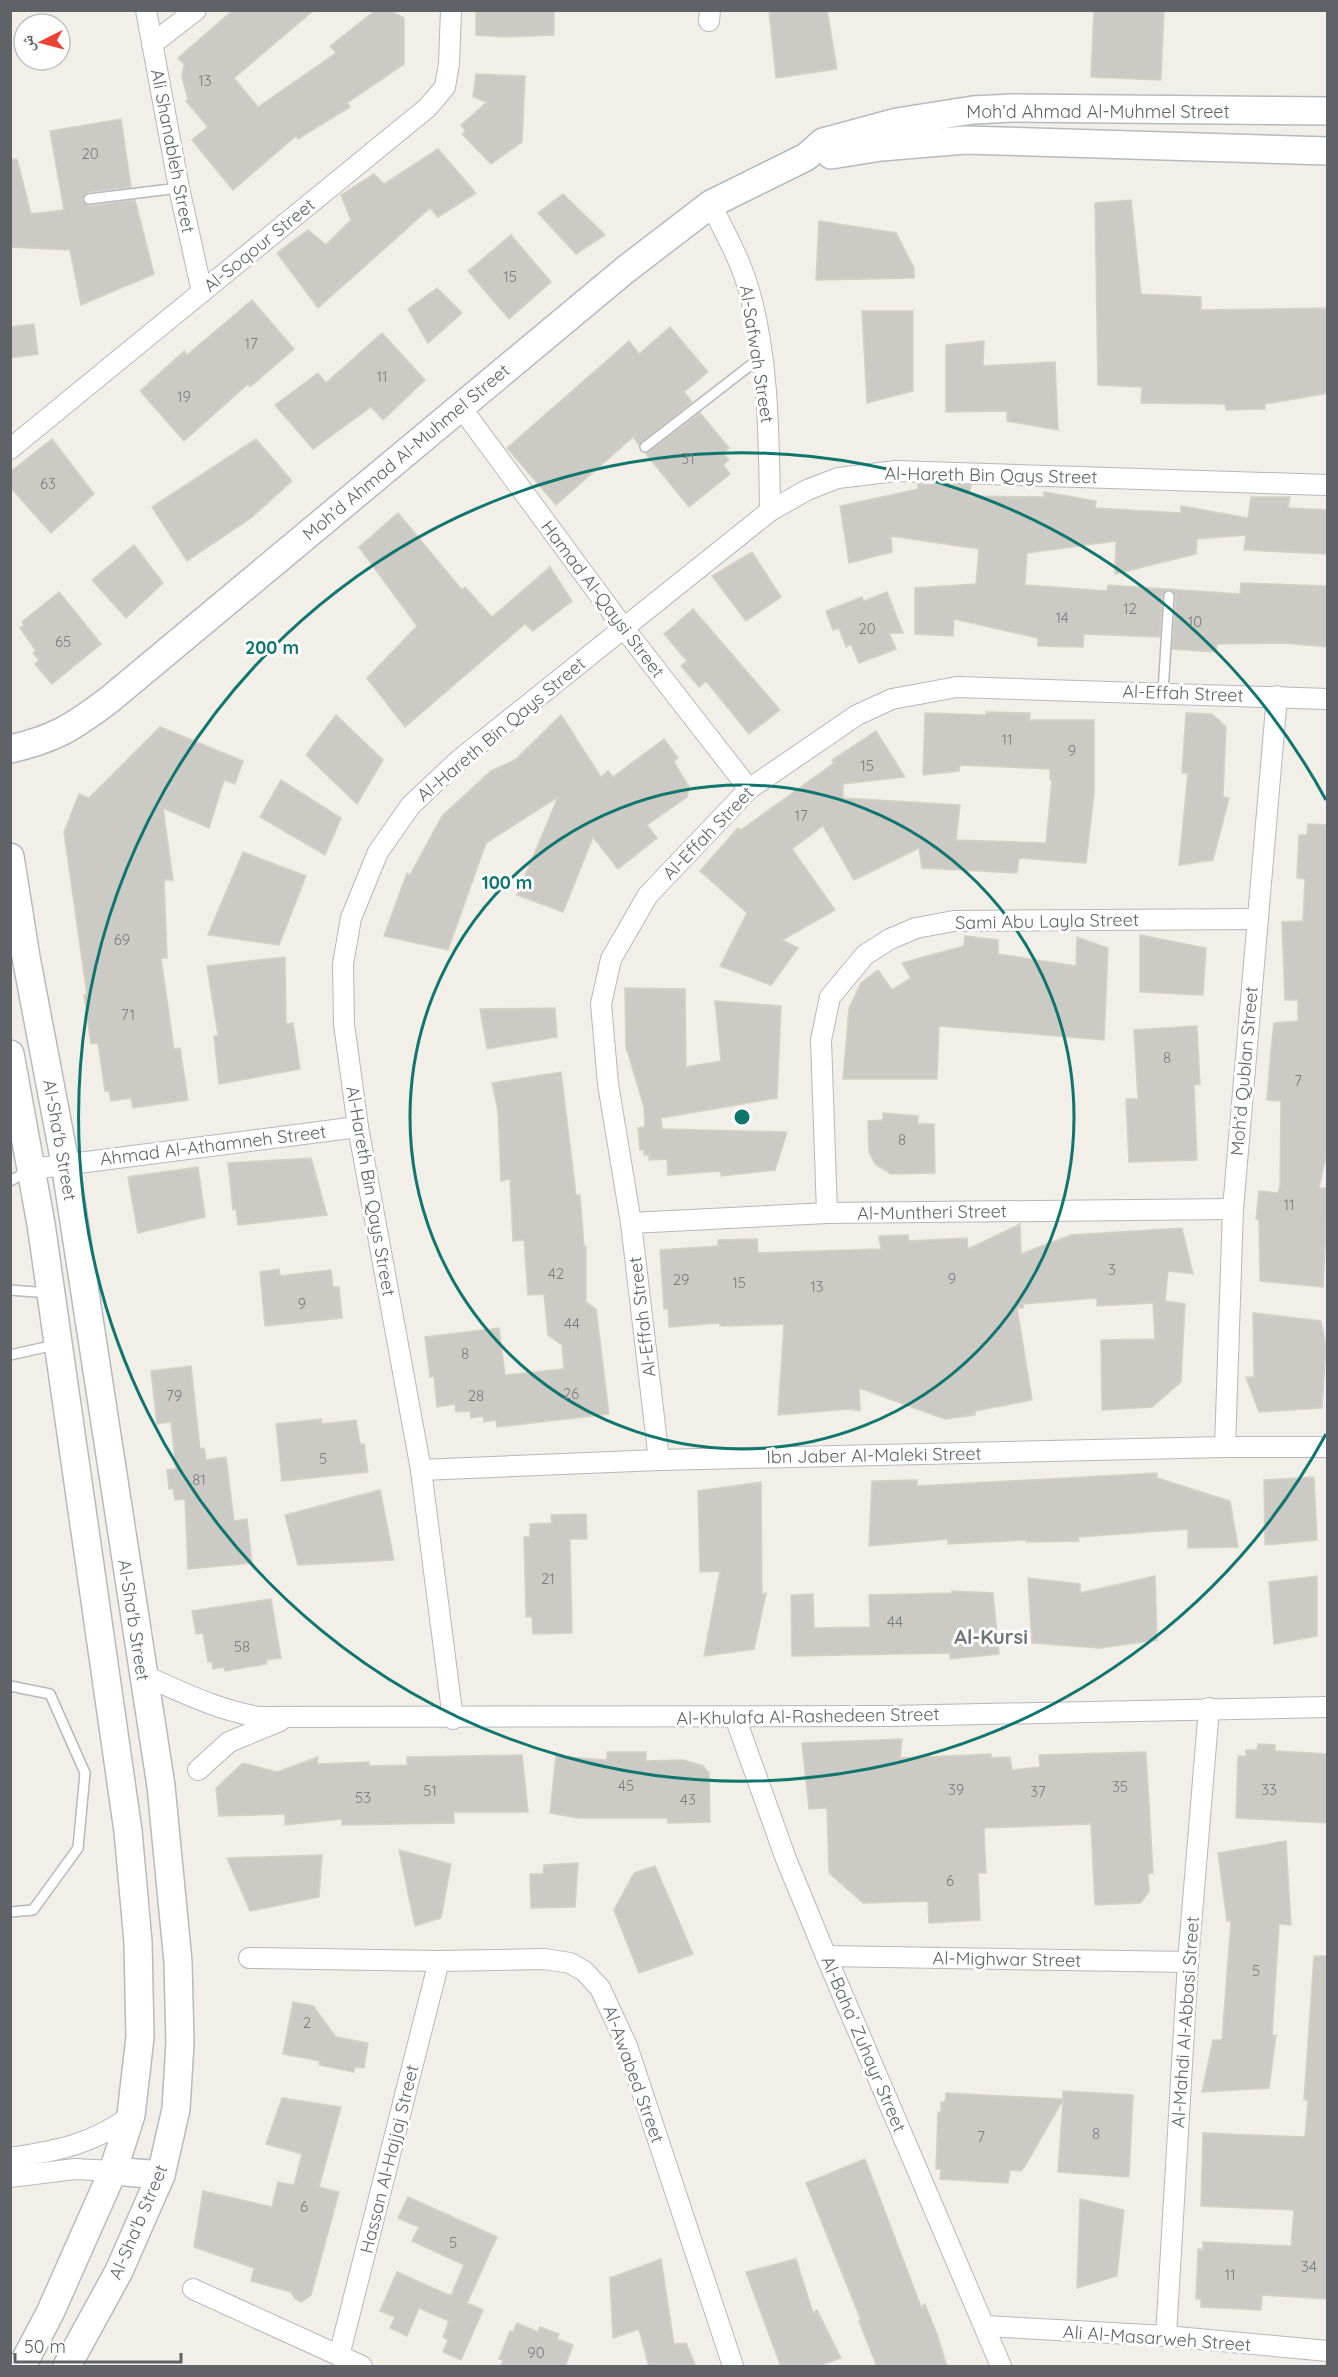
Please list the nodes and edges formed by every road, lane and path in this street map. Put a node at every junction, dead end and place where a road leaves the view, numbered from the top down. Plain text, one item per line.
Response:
1 (146, 10) edge
2 (196, 10) edge
3 (451, 10) edge
4 (152, 44) junction
5 (1328, 111) edge
6 (1328, 151) edge
7 (806, 157) junction
8 (179, 188) junction
9 (89, 199) dead end
10 (711, 204) junction
11 (202, 292) junction
12 (761, 357) junction
13 (460, 406) junction
14 (645, 447) dead end
15 (10, 449) edge
16 (1328, 485) edge
17 (770, 511) junction
18 (1169, 597) dead end
19 (622, 627) junction
20 (1163, 692) junction
21 (1277, 696) junction
22 (1328, 699) edge
23 (10, 749) edge
24 (749, 789) junction
25 (10, 858) edge
26 (1257, 920) junction
27 (10, 1054) edge
28 (358, 1127) junction
29 (65, 1163) junction
30 (21, 1175) edge
31 (1233, 1209) junction
32 (827, 1214) junction
33 (632, 1223) junction
34 (11, 1289) edge
35 (51, 1293) junction
36 (57, 1345) junction
37 (10, 1355) edge
38 (1225, 1447) junction
39 (1328, 1448) edge
40 (659, 1460) junction
41 (421, 1470) junction
42 (143, 1675) junction
43 (10, 1686) edge
44 (1328, 1707) edge
45 (1209, 1708) junction
46 (735, 1717) junction
47 (288, 1718) junction
48 (453, 1719) junction
49 (198, 1770) dead end
50 (10, 1912) edge
51 (826, 1956) junction
52 (249, 1958) dead end
53 (439, 1961) junction
54 (1188, 1962) junction
55 (131, 2115) junction
56 (10, 2158) edge
57 (113, 2171) junction
58 (161, 2175) junction
59 (10, 2177) edge
60 (193, 2289) dead end
61 (986, 2326) junction
62 (1166, 2336) junction
63 (1328, 2351) edge
64 (339, 2356) junction
65 (22, 2367) edge
66 (67, 2367) edge
67 (362, 2367) edge
68 (733, 2367) edge
69 (1001, 2367) edge

1 - 4 street, Ali Shanableh Street
2 - 4 street
3 - 11 street, Al-Soqour Street
4 - 8 street, Ali Shanableh Street
5 - 7 street, Moh’d Ahmad Al-Muhmel Street
6 - 7 street, Moh’d Ahmad Al-Muhmel Street
7 - 10 street, Moh’d Ahmad Al-Muhmel Street
8 - 9 lane
8 - 11 street, Ali Shanableh Street
10 - 12 street, Al-Safwah Street
10 - 13 street, Moh’d Ahmad Al-Muhmel Street
11 - 15 street, Al-Soqour Street
12 - 14 lane
12 - 17 street, Al-Safwah Street
13 - 19 street, Hamad Al-Qaysi Street
13 - 23 street, Moh’d Ahmad Al-Muhmel Street
16 - 17 street, Al-Hareth Bin Qays Street
17 - 19 street, Al-Hareth Bin Qays Street
18 - 20 lane
19 - 24 street, Hamad Al-Qaysi Street
19 - 28 street, Al-Hareth Bin Qays Street
20 - 21 street, Al-Effah Street
20 - 24 street, Al-Effah Street
21 - 22 street, Al-Effah Street
21 - 26 street, Moh’d Qublan Street
24 - 33 street, Al-Effah Street
25 - 29 street, Al-Sha'b Street
26 - 31 street, Moh’d Qublan Street
26 - 32 street, Sami Abu Layla Street
27 - 30 street, Al-Sha'b Street
28 - 29 street, Ahmad Al-Athamneh Street
28 - 41 street, Al-Hareth Bin Qays Street
29 - 30 street, Ahmad Al-Athamneh Street
29 - 42 street, Al-Sha'b Street
30 - 35 street, Al-Sha'b Street
31 - 32 street, Al-Muntheri Street
31 - 38 street, Moh’d Qublan Street
32 - 33 street, Al-Muntheri Street
33 - 40 street, Al-Effah Street
34 - 35 lane
35 - 36 street, Al-Sha'b Street
36 - 37 lane
36 - 55 street, Al-Sha'b Street
38 - 39 street, Ibn Jaber Al-Maleki Street
38 - 40 street, Ibn Jaber Al-Maleki Street
40 - 41 street, Ibn Jaber Al-Maleki Street
41 - 48 street, Al-Hareth Bin Qays Street
42 - 47 street, Al-Khulafa Al-Rashedeen Street
42 - 58 street, Al-Sha'b Street
43 - 50 lane
44 - 45 street, Al-Khulafa Al-Rashedeen Street
45 - 46 street, Al-Khulafa Al-Rashedeen Street
45 - 54 street, Al-Mahdi Al-Abbasi Street
46 - 48 street, Al-Khulafa Al-Rashedeen Street
46 - 51 street, Al-Baha’ Zuhayr Street
47 - 48 street, Al-Khulafa Al-Rashedeen Street
47 - 49 street, Al-Khulafa Al-Rashedeen Street
51 - 54 street, Al-Mighwar Street
51 - 61 street, Al-Baha’ Zuhayr Street
52 - 53 street, Al-Awabed Street
53 - 64 street, Hassan Al-Hajjaj Street
53 - 68 street, Al-Awabed Street
54 - 62 street, Al-Mahdi Al-Abbasi Street
55 - 56 street
55 - 57 street, Al-Sha'b Street
57 - 58 street
57 - 59 street
57 - 65 street, Al-Sha'b Street
58 - 66 street, Al-Sha'b Street
60 - 64 street
61 - 62 street, Ali Al-Masarweh Street
61 - 69 street, Al-Baha’ Zuhayr Street
62 - 63 street, Ali Al-Masarweh Street
64 - 67 street

